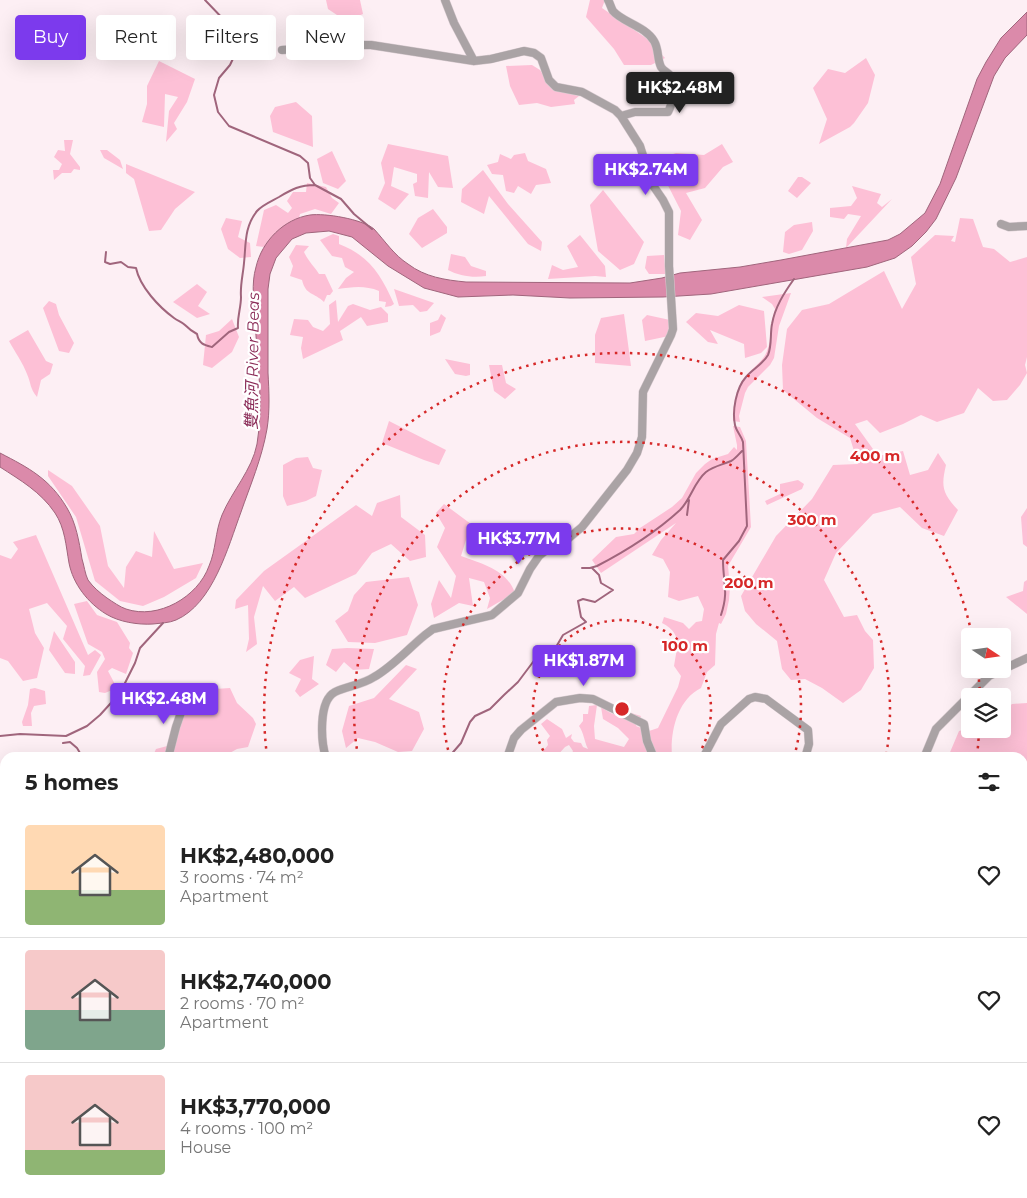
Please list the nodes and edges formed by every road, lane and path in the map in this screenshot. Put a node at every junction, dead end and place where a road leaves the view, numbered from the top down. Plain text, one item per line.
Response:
1 (445, 0) edge
2 (608, 0) edge
3 (282, 50) dead end
4 (474, 61) junction
5 (621, 116) junction
6 (1001, 224) dead end
7 (1027, 226) edge
8 (1027, 658) edge
9 (185, 701) dead end
10 (170, 752) edge
11 (324, 752) edge
12 (509, 752) edge
13 (652, 752) edge
14 (706, 752) edge
15 (807, 752) edge
16 (927, 752) edge

1 - 4 street
2 - 5 street
3 - 4 street
4 - 5 street
5 - 11 street
6 - 7 street
8 - 16 street
9 - 10 street
12 - 13 street
14 - 15 street

